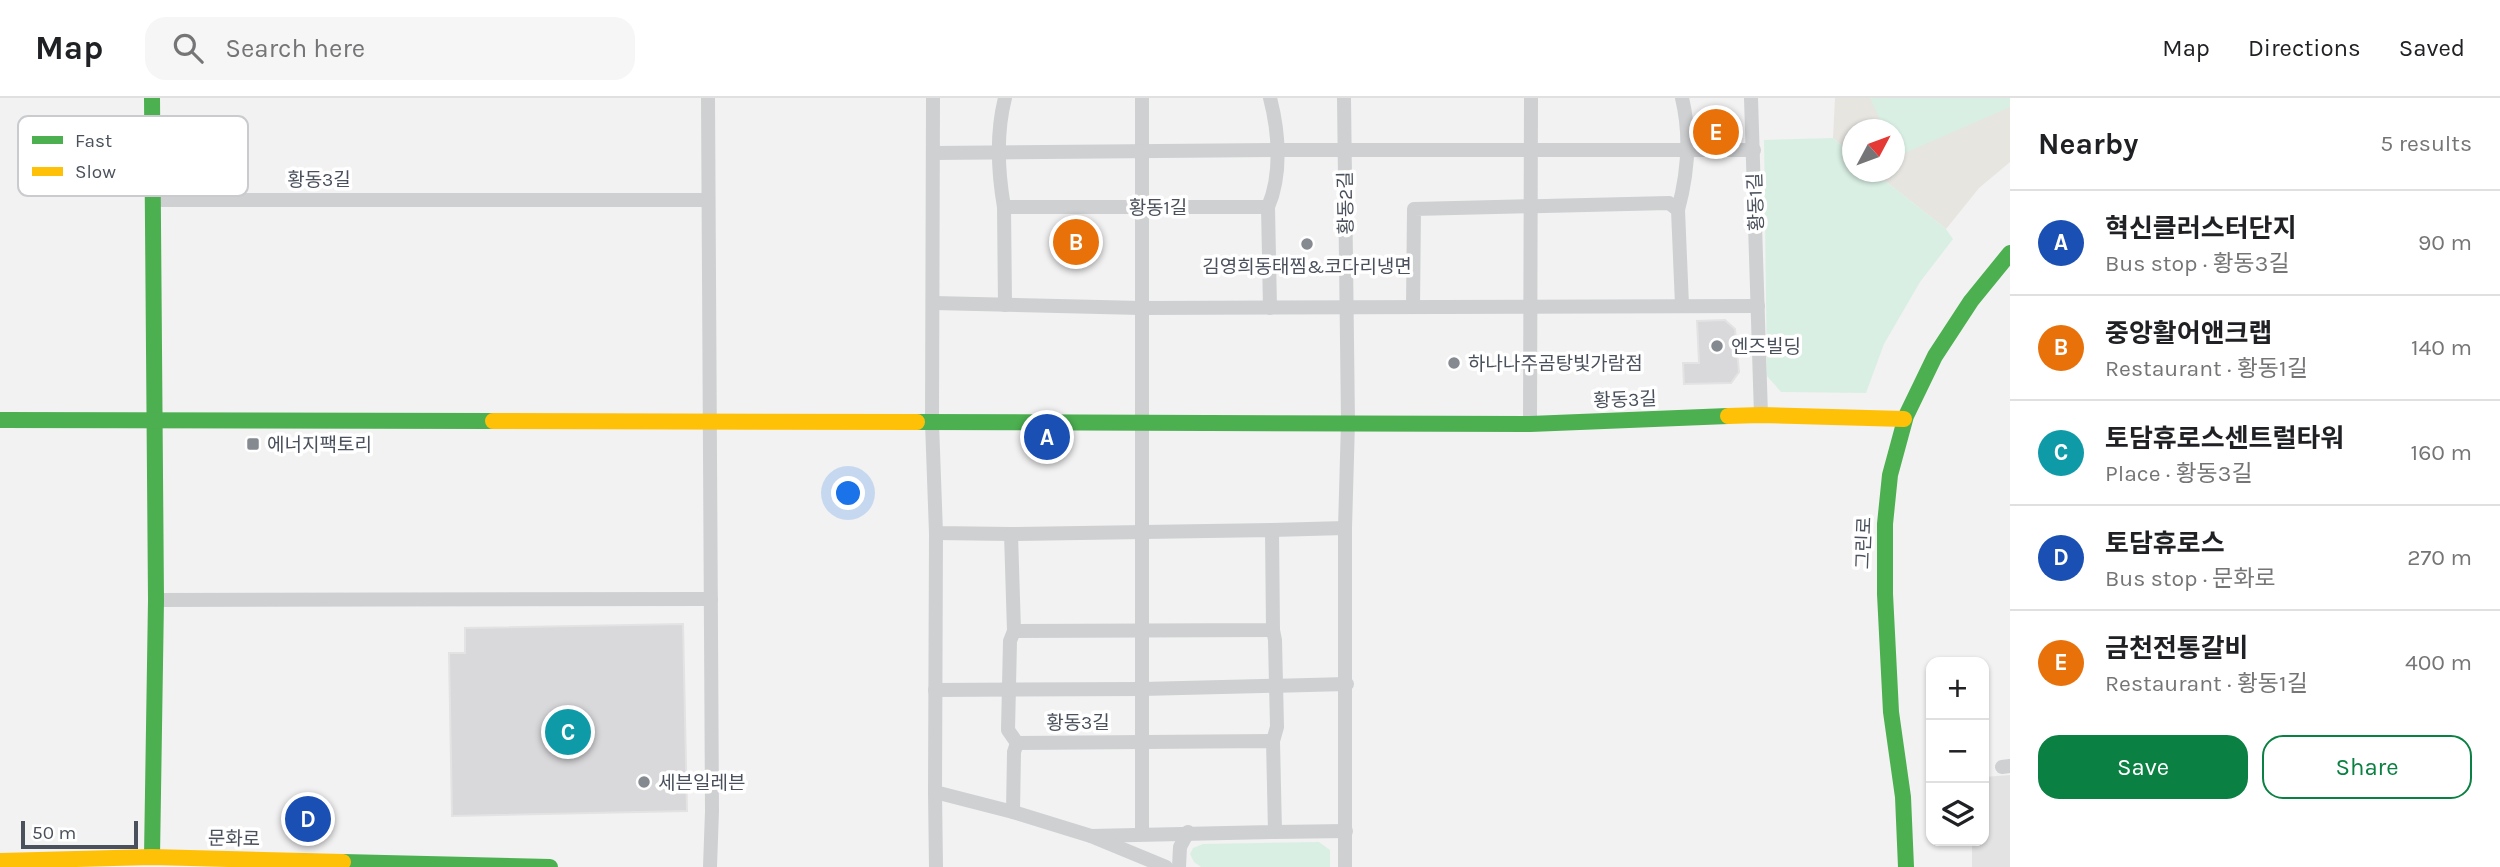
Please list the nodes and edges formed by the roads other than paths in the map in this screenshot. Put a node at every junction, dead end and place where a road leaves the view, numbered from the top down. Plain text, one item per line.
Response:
1 (152, 98) edge
2 (708, 98) edge
3 (933, 98) edge
4 (1005, 98) edge
5 (1142, 98) edge
6 (1270, 98) edge
7 (1343, 98) edge
8 (1531, 98) edge
9 (1682, 98) edge
10 (1751, 98) edge
11 (152, 116) edge
12 (1277, 150) junction
13 (1343, 150) junction
14 (1687, 150) junction
15 (1754, 150) junction
16 (1530, 151) junction
17 (1142, 152) junction
18 (933, 153) junction
19 (1000, 153) junction
20 (152, 196) edge
21 (152, 200) junction
22 (708, 200) junction
23 (1531, 206) junction
24 (1004, 207) junction
25 (1141, 207) junction
26 (1268, 207) junction
27 (1678, 209) junction
28 (2010, 253) edge
29 (934, 303) junction
30 (1005, 305) junction
31 (1682, 305) junction
32 (1758, 306) junction
33 (1413, 307) junction
34 (1530, 307) junction
35 (1141, 308) junction
36 (1270, 308) junction
37 (1347, 308) junction
38 (1761, 415) junction
39 (1904, 419) junction
40 (0, 420) edge
41 (710, 420) junction
42 (153, 422) junction
43 (1141, 422) junction
44 (1348, 422) junction
45 (932, 423) junction
46 (1530, 424) junction
47 (1345, 528) junction
48 (1272, 530) junction
49 (1142, 532) junction
50 (936, 533) junction
51 (1011, 534) junction
52 (711, 599) junction
53 (156, 600) junction
54 (1273, 630) junction
55 (1014, 631) junction
56 (1142, 631) junction
57 (1347, 684) junction
58 (1276, 686) junction
59 (1142, 689) junction
60 (934, 690) junction
61 (1009, 690) junction
62 (1273, 741) junction
63 (1017, 743) junction
64 (1143, 743) junction
65 (936, 792) junction
66 (1013, 812) junction
67 (1346, 831) junction
68 (1188, 832) junction
69 (1275, 832) junction
70 (1142, 833) junction
71 (1091, 836) junction
72 (152, 857) junction
73 (0, 860) edge
74 (1137, 861) edge
75 (550, 867) edge
76 (710, 867) edge
77 (936, 867) edge
78 (1166, 867) edge
79 (1179, 867) edge
80 (1345, 867) edge
81 (1906, 867) edge

1 - 11 street
2 - 22 street
3 - 18 street
4 - 19 street
5 - 17 street
6 - 12 street
7 - 13 street, 황동2길
8 - 16 street
9 - 14 street
10 - 15 street, 황동1길
12 - 13 street
12 - 17 street
12 - 26 street
13 - 16 street
13 - 37 street, 황동2길
14 - 15 street
14 - 16 street
14 - 27 street
15 - 32 street, 황동1길
16 - 23 street
17 - 19 street
17 - 25 street
18 - 19 street
18 - 29 street
19 - 24 street
20 - 21 street
21 - 22 street, 황동3길
21 - 42 street
22 - 41 street
23 - 27 street
23 - 33 street
23 - 34 street
24 - 25 street, 황동1길
24 - 30 street
25 - 26 street, 황동1길
25 - 35 street
26 - 36 street
27 - 31 street
28 - 39 street, 그린로
29 - 30 street
29 - 45 street
30 - 35 street
31 - 32 street
31 - 34 street
32 - 38 street, 황동1길
33 - 34 street
33 - 37 street
34 - 46 street
35 - 36 street
35 - 43 street
36 - 37 street
37 - 44 street, 황동2길
38 - 39 street, 황동3길
38 - 46 street, 황동3길
39 - 81 street, 그린로
40 - 42 street, 황동3길
41 - 42 street, 황동3길
41 - 45 street, 황동3길
41 - 52 street
42 - 53 street
43 - 44 street, 황동3길
43 - 45 street, 황동3길
43 - 49 street
44 - 46 street, 황동3길
44 - 47 street
45 - 50 street
47 - 48 street
47 - 57 street
48 - 49 street
48 - 54 street
49 - 51 street
49 - 56 street
50 - 51 street
50 - 60 street
51 - 55 street
52 - 53 street
52 - 76 street
53 - 72 street
54 - 56 street
54 - 58 street
55 - 56 street
55 - 61 street
56 - 59 street
57 - 58 street
57 - 67 street
58 - 59 street
58 - 62 street
59 - 61 street
59 - 64 street
60 - 61 street
60 - 65 street
61 - 63 street
62 - 64 street, 황동3길
62 - 69 street
63 - 64 street, 황동3길
63 - 66 street
64 - 70 street
65 - 66 street
65 - 77 street
66 - 71 street
67 - 69 street
67 - 80 street
68 - 69 street
68 - 70 street
68 - 79 street
70 - 71 street
71 - 74 street
72 - 73 street, 문화로
72 - 75 street, 문화로
74 - 78 street

